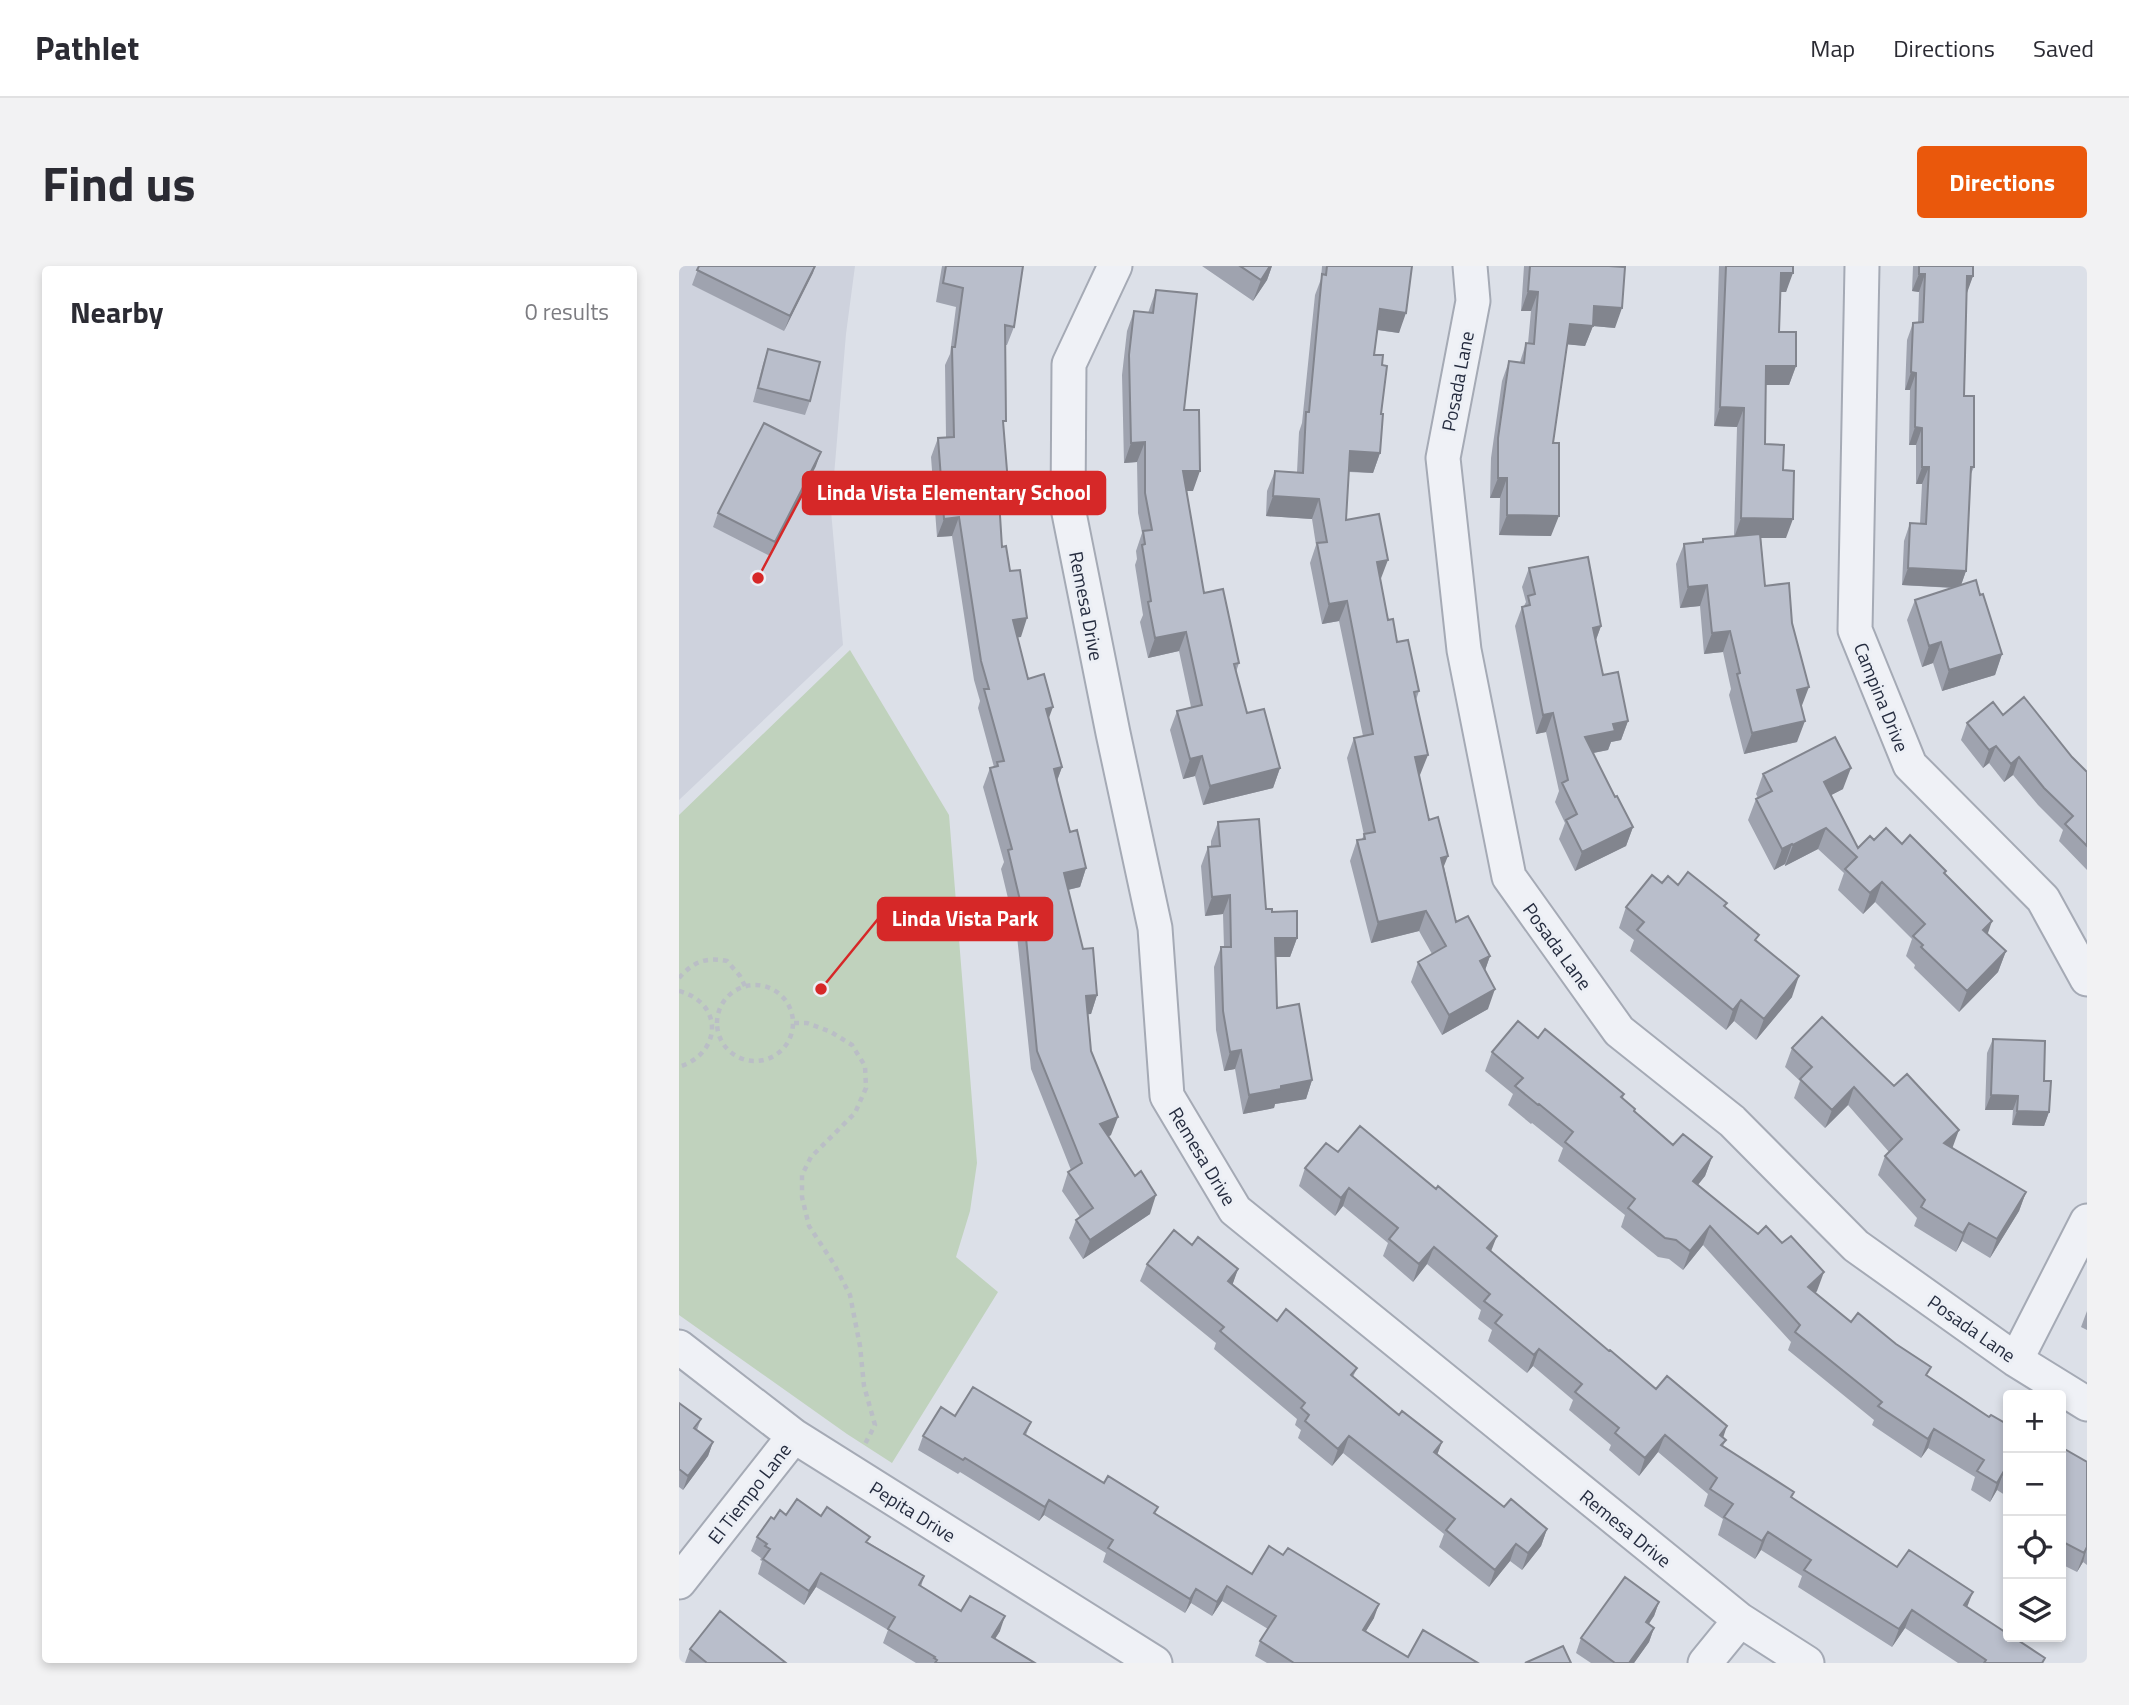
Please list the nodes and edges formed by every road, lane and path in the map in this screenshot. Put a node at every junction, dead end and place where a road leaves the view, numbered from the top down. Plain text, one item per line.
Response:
1 (1115, 266) edge
2 (1470, 266) edge
3 (1862, 266) edge
4 (679, 978) edge
5 (2087, 979) edge
6 (744, 986) junction
7 (679, 991) edge
8 (714, 1017) junction
9 (794, 1023) junction
10 (679, 1067) edge
11 (2087, 1221) edge
12 (679, 1347) edge
13 (2016, 1360) junction
14 (2087, 1404) edge
15 (794, 1436) junction
16 (848, 1471) junction
17 (679, 1582) edge
18 (1740, 1620) junction
19 (1155, 1663) edge
20 (1705, 1663) edge
21 (1807, 1663) edge

1 - 18 street, Remesa Drive
2 - 13 street, Posada Lane
3 - 5 street, Campina Drive
4 - 6 path
6 - 8 path
6 - 9 path
7 - 8 path
8 - 9 path
8 - 10 path
9 - 16 path
11 - 13 street
12 - 15 street, Pepita Drive
13 - 14 street, Posada Lane
15 - 16 street, Pepita Drive
15 - 17 street, El Tiempo Lane
16 - 19 street, Pepita Drive
18 - 20 street
18 - 21 street, Remesa Drive

